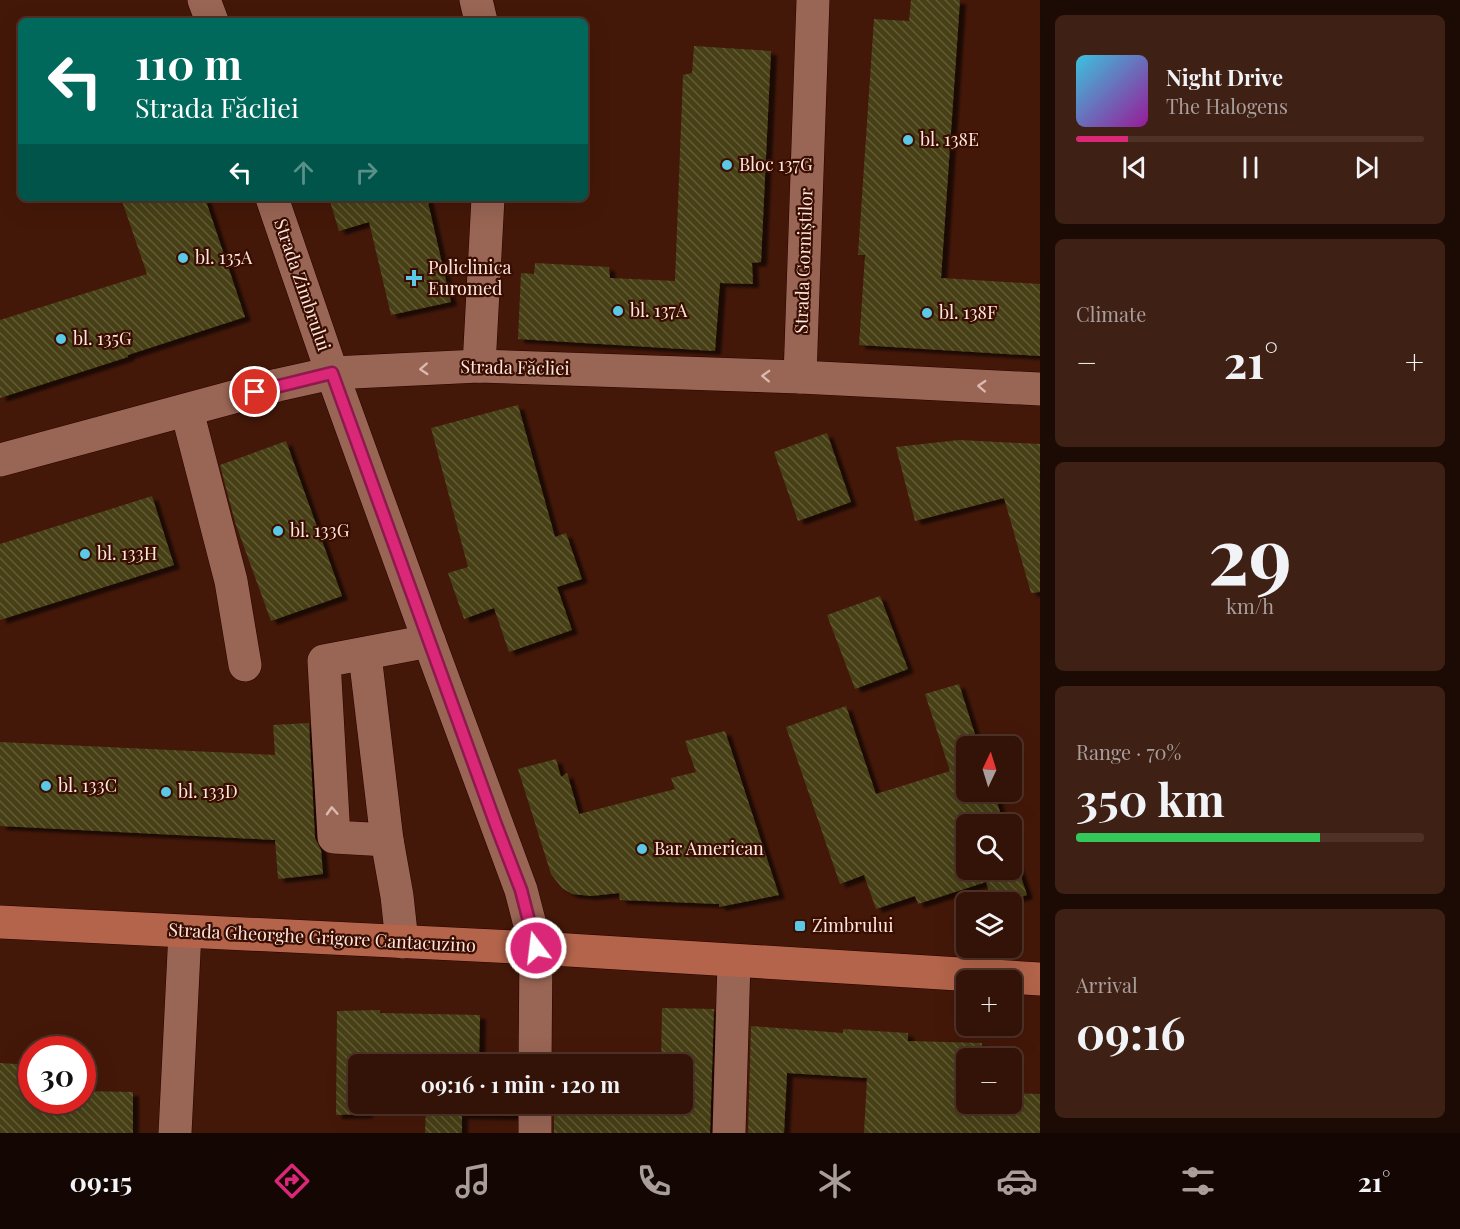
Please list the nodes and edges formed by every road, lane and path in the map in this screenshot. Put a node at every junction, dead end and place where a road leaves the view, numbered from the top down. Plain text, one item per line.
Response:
1 (204, 0) edge
2 (476, 0) edge
3 (813, 0) edge
4 (211, 18) edge
5 (480, 18) edge
6 (273, 201) edge
7 (488, 201) edge
8 (479, 366) junction
9 (332, 373) junction
10 (800, 377) junction
11 (1040, 389) edge
12 (187, 411) junction
13 (0, 460) edge
14 (429, 641) junction
15 (364, 655) junction
16 (245, 665) dead end
17 (387, 840) junction
18 (0, 922) edge
19 (185, 932) junction
20 (402, 942) junction
21 (536, 948) junction
22 (734, 961) junction
23 (1040, 979) edge
24 (535, 1054) edge
25 (535, 1114) edge
26 (175, 1133) edge
27 (535, 1133) edge
28 (729, 1133) edge

1 - 4 street
2 - 5 street
3 - 10 street, Strada Gorniștilor
6 - 9 street, Strada Zimbrului
7 - 8 street
8 -> 9 street, Strada Făcliei
10 -> 8 street, Strada Făcliei
9 - 12 street, Strada Făcliei
9 - 14 street, Strada Zimbrului
11 -> 10 street, Strada Făcliei
12 - 13 street, Strada Făcliei
12 - 16 street
14 - 15 street
14 - 21 street, Strada Zimbrului
15 - 17 street
17 -> 15 street
17 - 20 street
18 - 19 main road, Strada Gheorghe Grigore Cantacuzino
19 - 20 main road, Strada Gheorghe Grigore Cantacuzino
19 - 26 street
20 - 21 main road, Strada Gheorghe Grigore Cantacuzino
21 - 22 main road, Strada Gheorghe Grigore Cantacuzino
21 - 24 street, Strada Zimbrului
22 - 23 main road, Strada Gheorghe Grigore Cantacuzino
22 - 28 street
25 - 27 street

